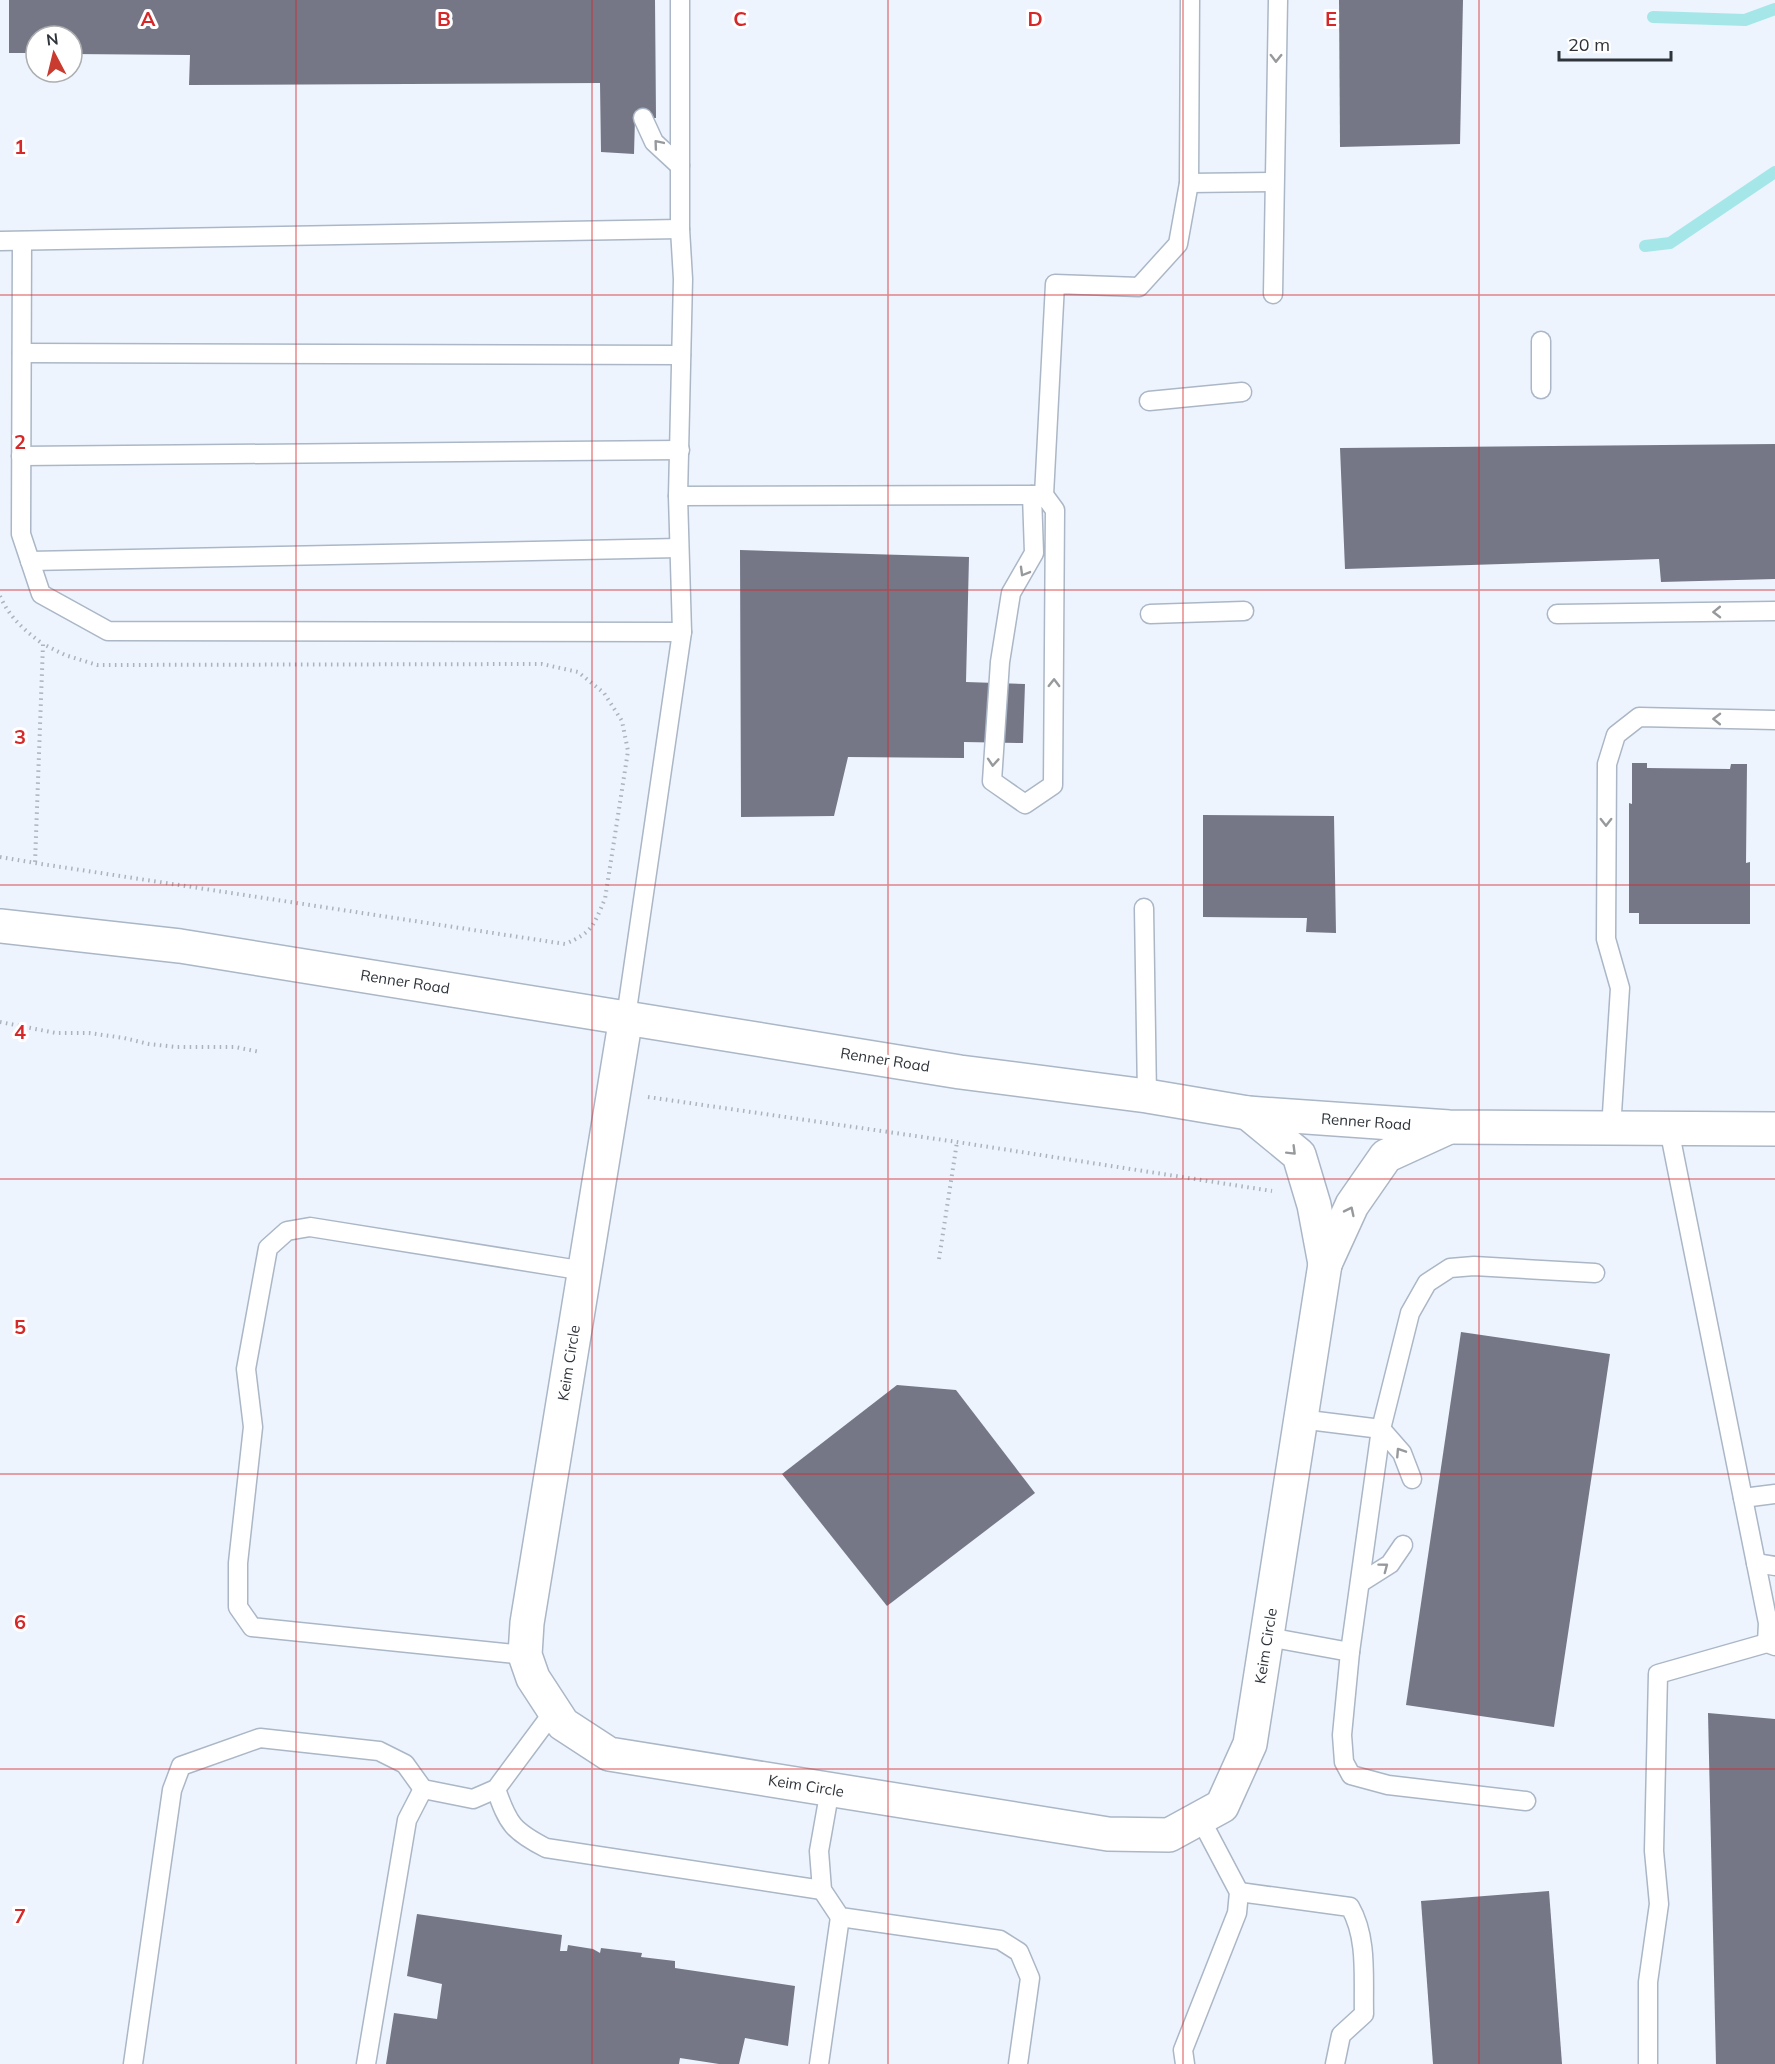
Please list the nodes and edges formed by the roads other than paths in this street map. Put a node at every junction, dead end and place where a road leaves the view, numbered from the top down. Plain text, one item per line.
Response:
1 (680, 0) edge
2 (1190, 0) edge
3 (1278, 0) edge
4 (643, 118) dead end
5 (680, 166) junction
6 (1274, 182) junction
7 (1189, 183) junction
8 (680, 229) junction
9 (0, 241) edge
10 (22, 241) junction
11 (1273, 294) dead end
12 (1541, 341) dead end
13 (22, 352) junction
14 (681, 355) junction
15 (1541, 389) dead end
16 (1242, 392) dead end
17 (1149, 401) dead end
18 (680, 450) junction
19 (21, 456) junction
20 (1038, 495) junction
21 (678, 496) junction
22 (680, 548) junction
23 (30, 561) junction
24 (1244, 611) dead end
25 (1775, 611) edge
26 (1150, 614) dead end
27 (1557, 614) dead end
28 (682, 632) junction
29 (1775, 720) edge
30 (1144, 908) dead end
31 (0, 926) edge
32 (626, 1017) junction
33 (1147, 1096) junction
34 (1248, 1113) junction
35 (1449, 1126) junction
36 (1611, 1129) junction
37 (1669, 1129) junction
38 (1775, 1129) edge
39 (1325, 1264) junction
40 (585, 1271) junction
41 (1595, 1273) dead end
42 (1300, 1419) junction
43 (1381, 1429) junction
44 (1412, 1479) dead end
45 (1775, 1494) edge
46 (1743, 1497) junction
47 (1403, 1545) dead end
48 (1756, 1563) junction
49 (1775, 1566) edge
50 (1360, 1583) junction
51 (1268, 1637) junction
52 (1771, 1645) edge
53 (1350, 1652) junction
54 (525, 1655) junction
55 (554, 1711) junction
56 (423, 1789) junction
57 (496, 1789) junction
58 (830, 1789) junction
59 (1526, 1801) dead end
60 (1200, 1818) junction
61 (822, 1890) junction
62 (1239, 1892) junction
63 (840, 1917) junction
64 (133, 2064) edge
65 (366, 2064) edge
66 (819, 2064) edge
67 (1018, 2064) edge
68 (1185, 2064) edge
69 (1335, 2064) edge
70 (1648, 2064) edge

1 - 5 lane
2 - 7 lane
3 -> 6 lane
5 -> 4 lane
5 - 8 lane
6 - 7 lane
6 - 11 lane
7 - 20 lane
8 - 10 lane
8 - 14 lane
9 - 10 lane
10 - 13 lane
12 - 15 lane
13 - 14 lane
13 - 19 lane
14 - 18 lane
16 - 17 lane
18 - 19 lane
18 - 21 lane
19 - 23 lane
20 -> 20 lane
20 - 21 lane
21 - 22 lane
22 - 23 lane
22 - 28 lane
23 - 28 lane
24 - 26 lane
25 -> 27 lane
28 - 32 lane
29 -> 36 lane
30 - 33 lane
31 - 32 main road, Renner Road
32 - 33 main road, Renner Road
32 - 40 main road, Keim Circle
33 - 34 main road, Renner Road
34 - 35 main road, Renner Road
34 -> 39 main road
35 - 36 main road, Renner Road
39 -> 35 main road
36 - 37 main road, Renner Road
37 - 38 main road, Renner Road
37 - 46 lane
39 - 42 main road, Keim Circle
40 - 54 main road, Keim Circle
40 - 54 lane
41 - 43 lane
42 - 43 lane
42 - 51 main road, Keim Circle
44 -> 43 lane
43 - 50 lane
45 - 46 lane
46 - 48 lane
50 -> 47 lane
48 - 49 lane
48 - 52 lane
50 - 53 lane
51 - 53 lane
51 - 60 main road, Keim Circle
52 - 70 lane
53 - 59 lane
54 - 55 main road, Keim Circle
55 - 57 lane
55 - 58 main road, Keim Circle
56 - 57 lane
56 - 64 lane
56 - 65 lane
57 - 61 lane
58 - 60 main road, Keim Circle
58 - 61 lane
60 - 62 lane
61 - 63 lane
62 - 68 lane
62 - 69 lane
63 - 66 lane
63 - 67 lane

